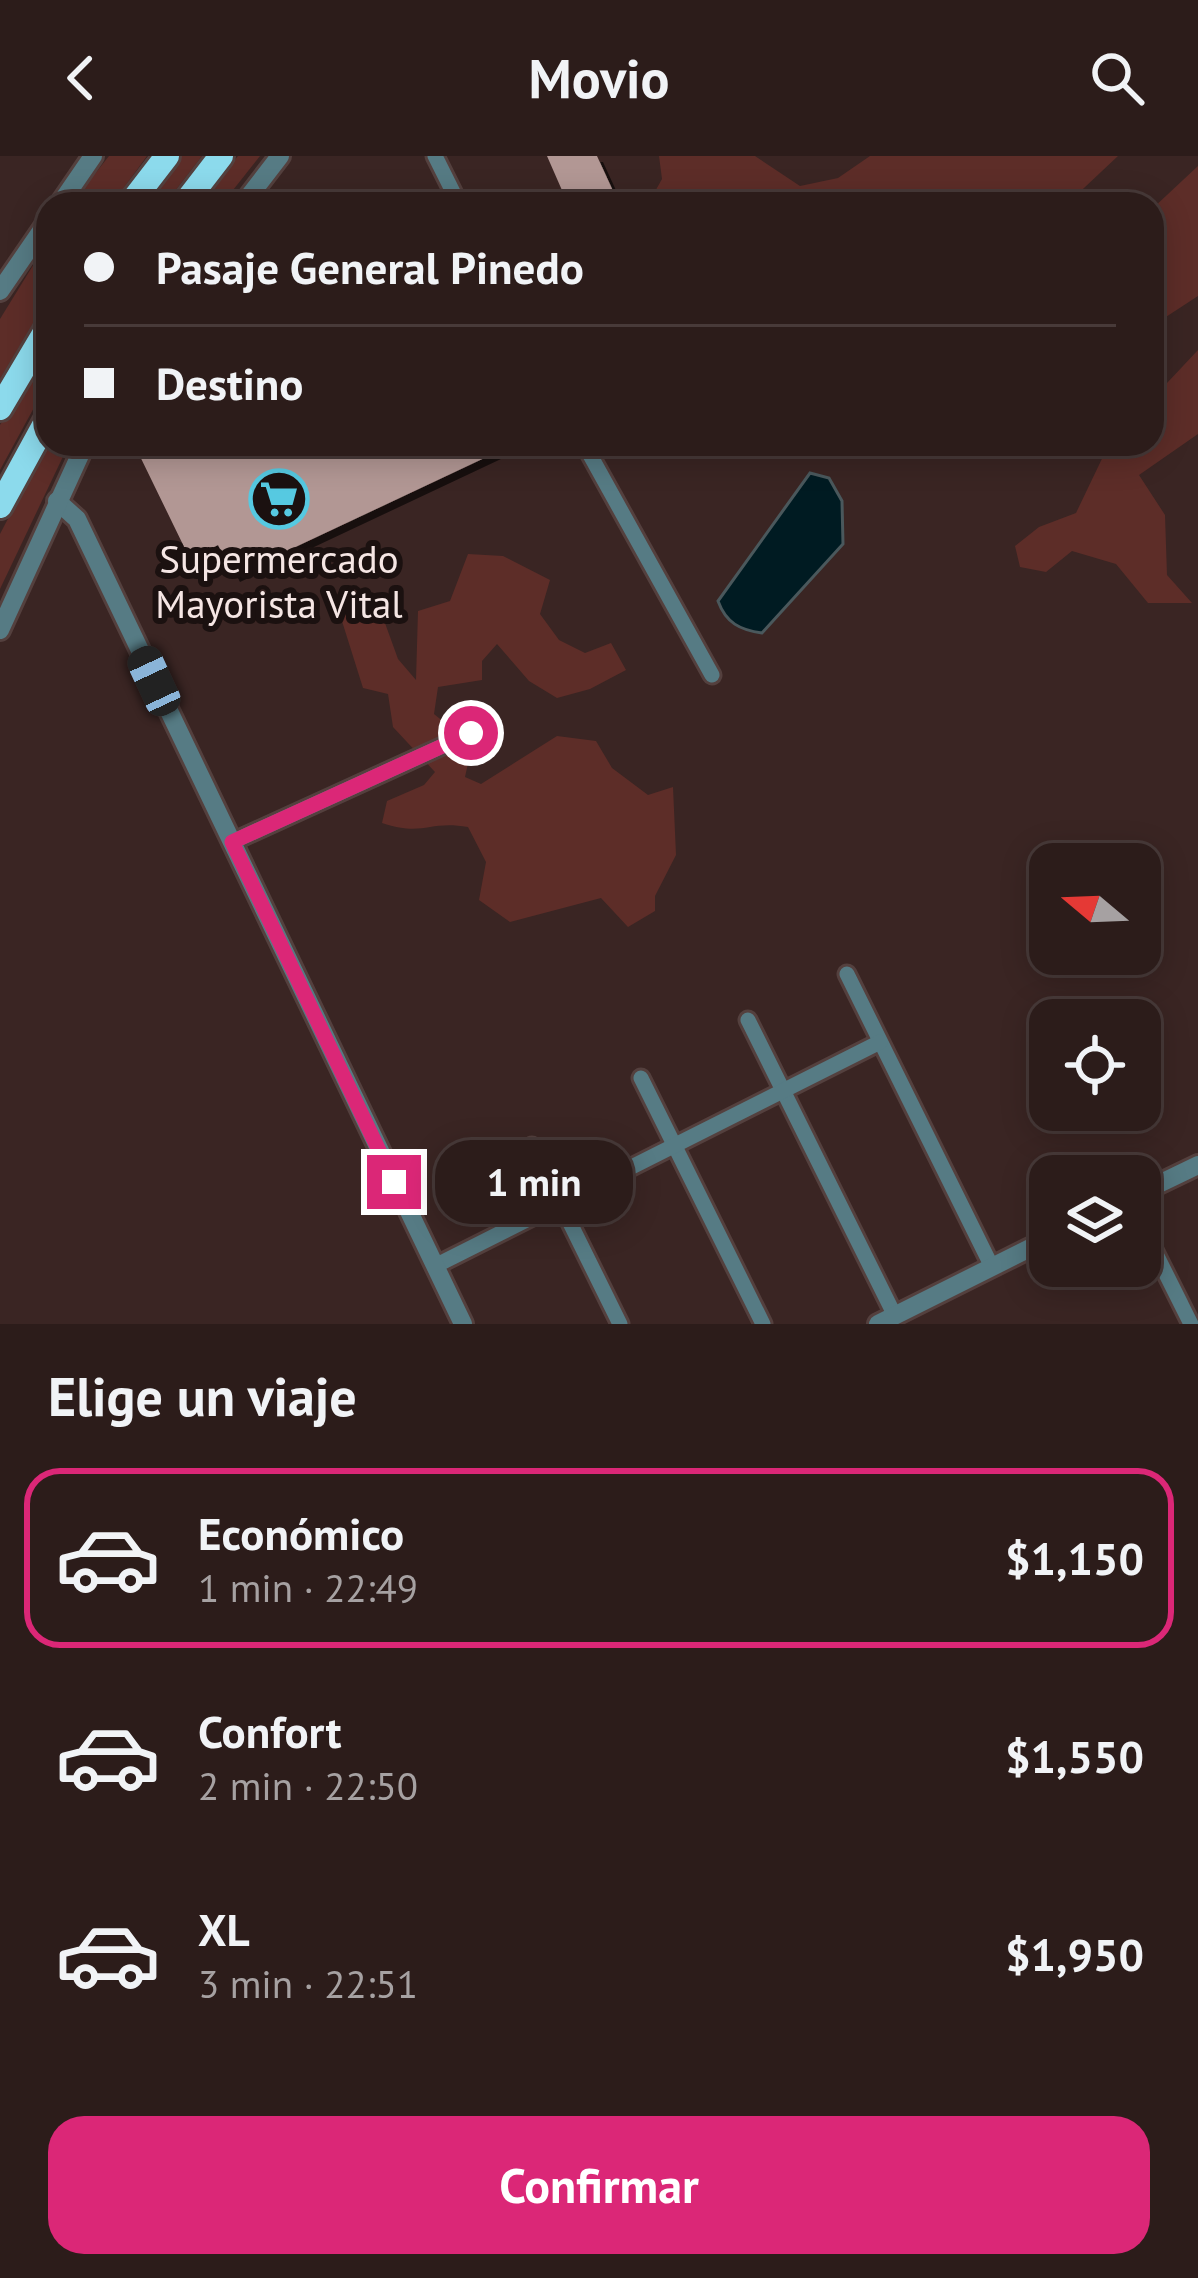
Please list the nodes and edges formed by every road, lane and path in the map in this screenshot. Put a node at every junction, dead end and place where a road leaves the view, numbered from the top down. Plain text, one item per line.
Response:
1 (93, 156) edge
2 (167, 156) edge
3 (221, 156) edge
4 (280, 156) edge
5 (435, 156) edge
6 (68, 192) edge
7 (139, 192) edge
8 (193, 192) edge
9 (252, 192) edge
10 (453, 192) edge
11 (36, 238) edge
12 (0, 291) edge
13 (36, 347) edge
14 (0, 408) edge
15 (36, 440) edge
16 (79, 456) edge
17 (591, 456) edge
18 (57, 502) junction
19 (0, 506) edge
20 (0, 630) edge
21 (712, 675) dead end
22 (471, 733) dead end
23 (232, 842) junction
24 (847, 974) dead end
25 (748, 1020) dead end
26 (880, 1042) junction
27 (640, 1078) dead end
28 (784, 1091) junction
29 (532, 1146) dead end
30 (674, 1146) junction
31 (1198, 1165) edge
32 (1161, 1183) edge
33 (560, 1203) junction
34 (1029, 1248) edge
35 (1161, 1264) edge
36 (435, 1266) junction
37 (992, 1267) junction
38 (887, 1320) edge
39 (463, 1324) edge
40 (620, 1324) edge
41 (763, 1324) edge
42 (1191, 1324) edge

1 - 6 street
2 - 7 highway
3 - 8 highway
4 - 9 street
5 - 10 street
11 - 12 street
13 - 14 highway
15 - 19 highway
16 - 18 street
17 - 21 street
18 - 20 street
18 - 23 street
22 - 23 street
23 - 36 street
24 - 26 street
25 - 28 street
26 - 28 street
26 - 37 street
27 - 30 street
28 - 30 street
28 - 38 street
29 - 33 street
30 - 33 street
30 - 41 street
31 - 32 street
33 - 36 street
33 - 40 street
34 - 37 street
35 - 42 street
36 - 39 street
37 - 38 street

